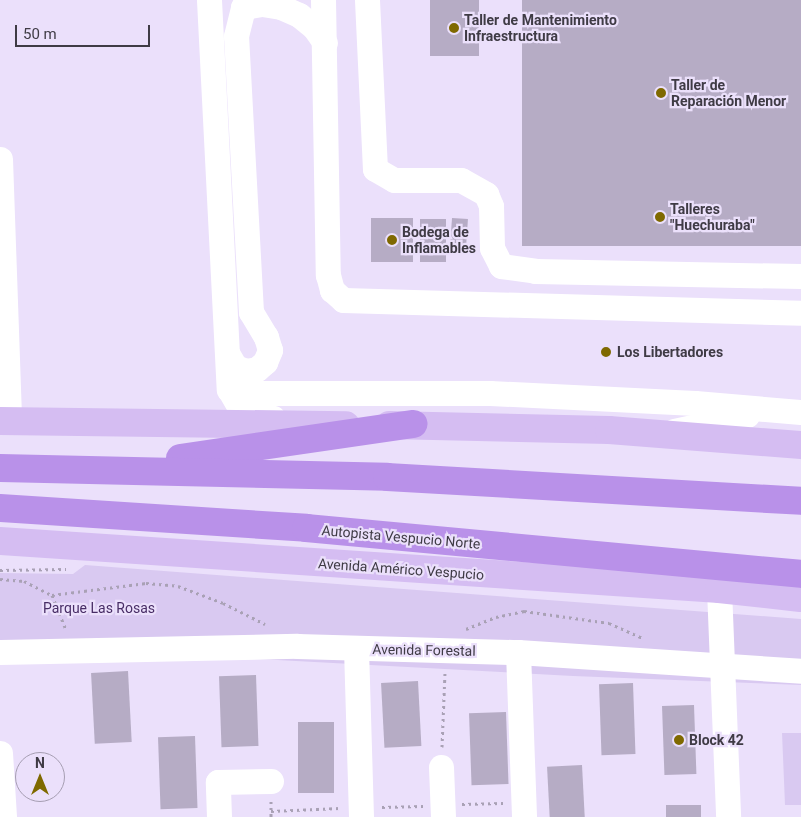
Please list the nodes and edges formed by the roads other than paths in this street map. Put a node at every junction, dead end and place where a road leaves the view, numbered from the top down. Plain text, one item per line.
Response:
1 (209, 0) edge
2 (323, 0) edge
3 (367, 0) edge
4 (246, 4) edge
5 (212, 39) junction
6 (325, 43) junction
7 (0, 159) edge
8 (801, 276) edge
9 (801, 313) edge
10 (226, 353) junction
11 (772, 410) junction
12 (801, 412) edge
13 (5, 421) edge
14 (414, 424) junction
15 (313, 426) junction
16 (667, 433) junction
17 (801, 445) edge
18 (0, 468) edge
19 (110, 469) junction
20 (801, 501) edge
21 (0, 508) edge
22 (0, 541) edge
23 (801, 574) edge
24 (719, 590) junction
25 (801, 598) edge
26 (356, 648) junction
27 (0, 652) edge
28 (518, 652) junction
29 (722, 666) junction
30 (801, 671) edge
31 (0, 753) edge
32 (441, 767) dead end
33 (271, 781) dead end
34 (524, 810) edge
35 (443, 811) edge
36 (361, 812) edge
37 (4, 817) edge
38 (219, 817) edge
39 (728, 817) edge

1 - 5 street
2 - 6 street
3 - 8 street
4 - 5 street
4 - 6 street
4 - 10 street
5 - 10 street
6 - 9 street
7 - 13 street
10 - 11 street
10 - 15 street
11 - 12 street
11 - 16 street
13 - 15 main road
14 - 15 main road
14 - 16 main road
14 - 19 highway
16 - 17 main road
18 - 19 highway
19 - 20 highway
21 - 23 highway, Autopista Vespucio Norte
22 - 24 main road, Avenida Américo Vespucio
24 - 25 main road, Avenida Américo Vespucio
24 - 29 street
26 - 27 street, Avenida Forestal
26 - 28 street, Avenida Forestal
26 - 36 street
28 - 29 street, Avenida Forestal
28 - 34 street
29 - 30 street, Avenida Forestal
29 - 39 street
31 - 37 street
32 - 35 street
33 - 38 street

